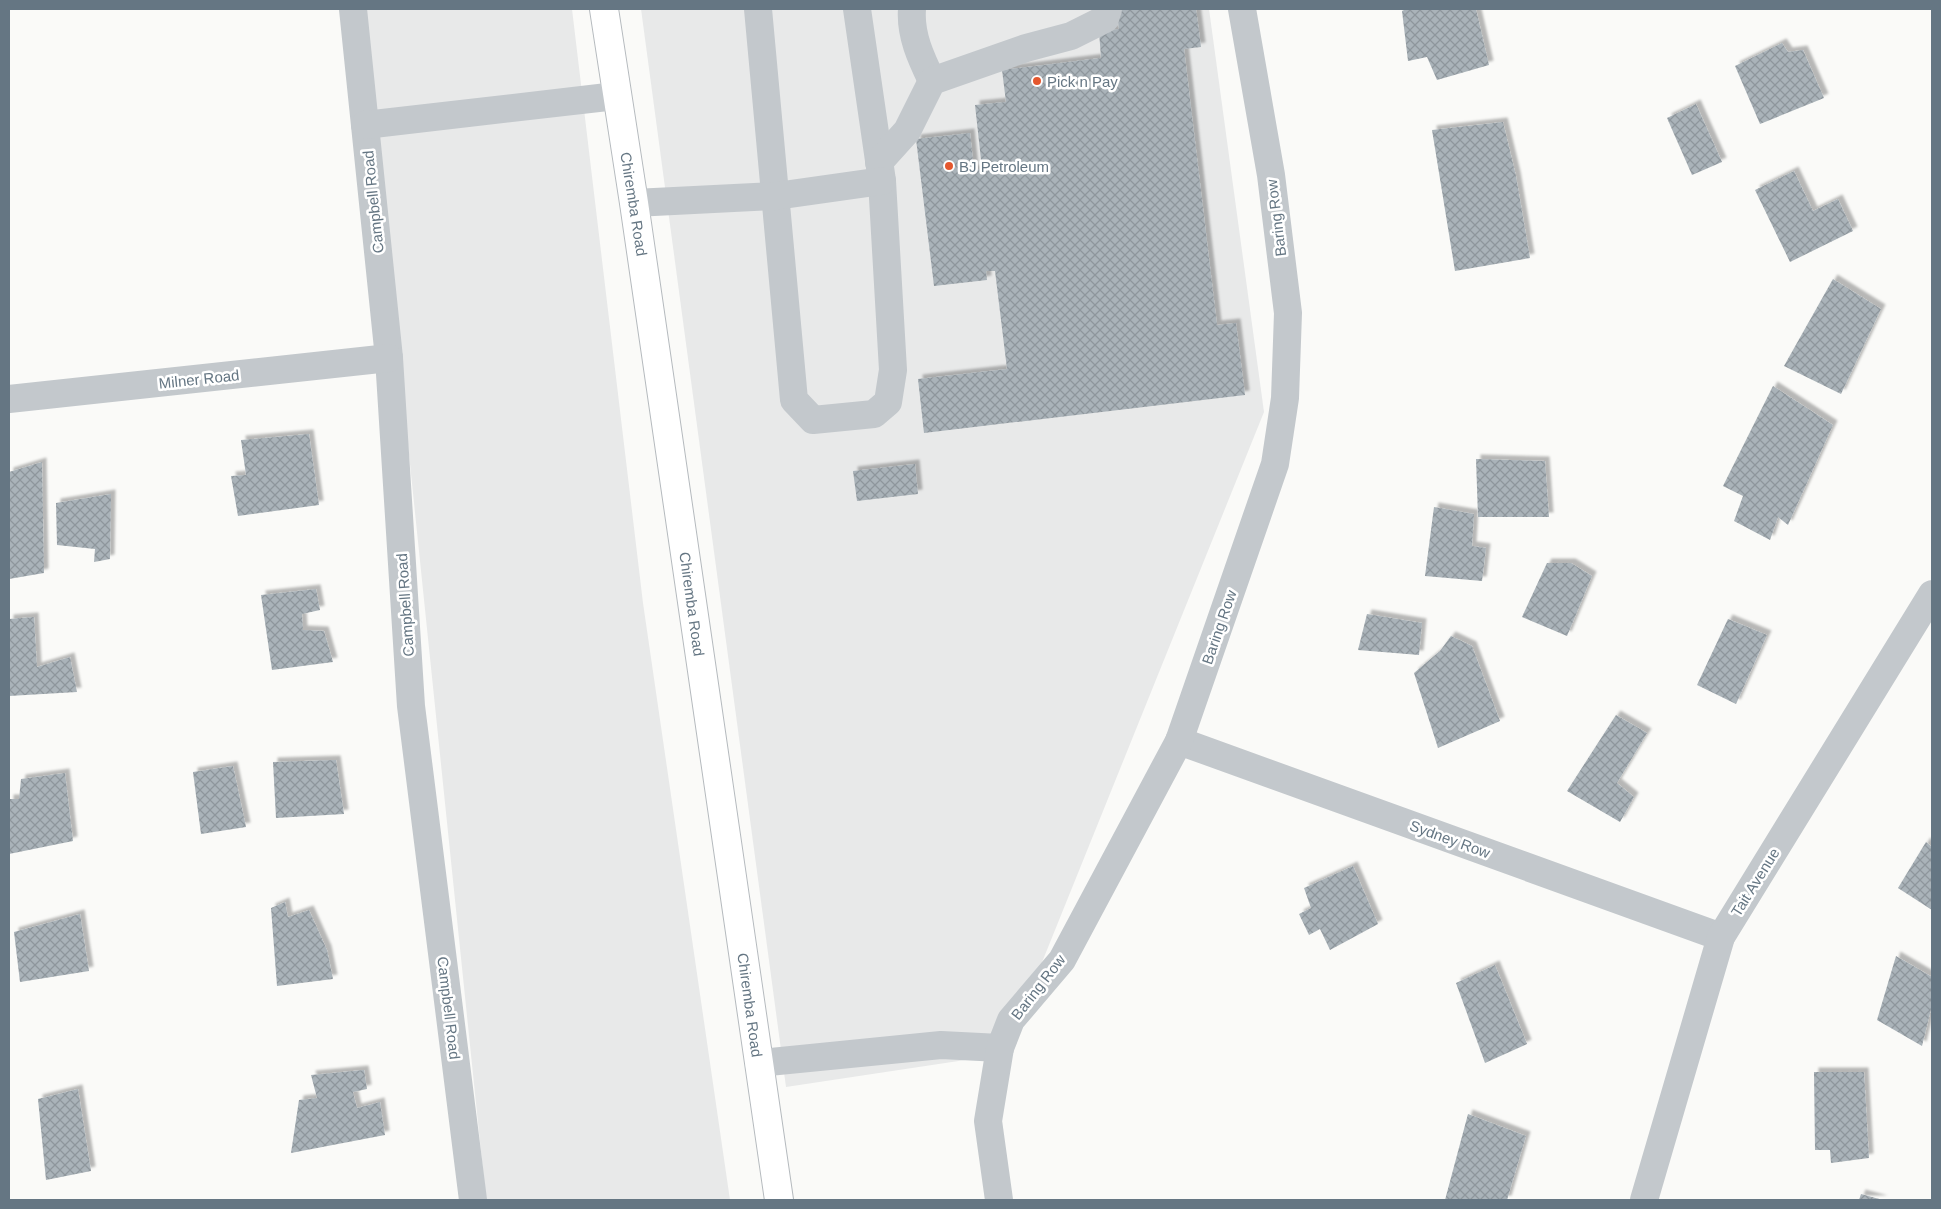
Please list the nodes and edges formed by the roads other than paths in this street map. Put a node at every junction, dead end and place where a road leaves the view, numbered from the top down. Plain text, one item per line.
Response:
1 (353, 9) edge
2 (604, 9) edge
3 (758, 9) edge
4 (857, 9) edge
5 (912, 9) edge
6 (1108, 9) edge
7 (1242, 9) edge
8 (932, 81) junction
9 (616, 96) junction
10 (365, 124) junction
11 (881, 172) junction
12 (776, 196) junction
13 (634, 202) junction
14 (389, 358) junction
15 (9, 399) edge
16 (1932, 594) edge
17 (1178, 741) junction
18 (1721, 937) junction
19 (1000, 1048) junction
20 (759, 1063) junction
21 (473, 1200) edge
22 (779, 1200) edge
23 (999, 1200) edge
24 (1644, 1200) edge

1 - 10 street, Campbell Road
2 - 9 main road, Chiremba Road
3 - 12 street
4 - 11 street
5 - 8 street
6 - 8 street
7 - 17 street, Baring Row
8 - 11 street
9 - 10 street
9 - 13 main road, Chiremba Road
10 - 14 street, Campbell Road
11 - 12 street
11 - 12 street
12 - 13 street
13 - 20 main road, Chiremba Road
14 - 15 street, Milner Road
14 - 21 street, Campbell Road
16 - 18 street, Tait Avenue
17 - 18 street, Sydney Row
17 - 19 street, Baring Row
18 - 24 street, Tait Avenue
19 - 20 street
19 - 23 street, Baring Row
20 - 22 main road, Chiremba Road

